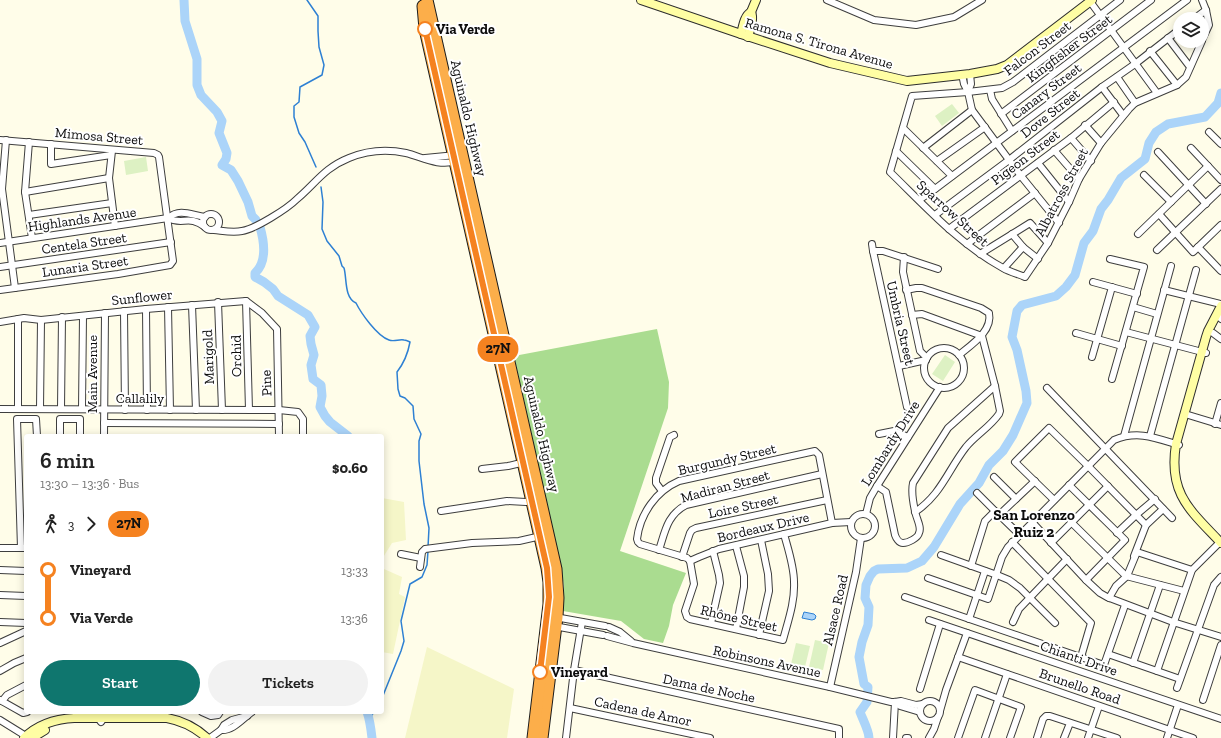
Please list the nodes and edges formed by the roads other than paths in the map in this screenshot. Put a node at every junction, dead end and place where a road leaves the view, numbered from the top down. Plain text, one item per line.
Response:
1 (421, 0) edge
2 (427, 0) edge
3 (641, 0) edge
4 (756, 0) edge
5 (827, 0) edge
6 (982, 0) edge
7 (1090, 0) edge
8 (1120, 0) edge
9 (1150, 0) edge
10 (1187, 0) edge
11 (1202, 0) edge
12 (1206, 10) joint
13 (1203, 12) edge
14 (1100, 15) junction
15 (1111, 31) junction
16 (1173, 34) edge
17 (744, 35) junction
18 (1168, 38) junction
19 (1124, 48) junction
20 (1199, 48) edge
21 (1150, 51) junction
22 (1135, 64) junction
23 (1190, 66) junction
24 (966, 74) junction
25 (1117, 77) junction
26 (1177, 85) junction
27 (1102, 87) junction
28 (990, 90) junction
29 (968, 92) junction
30 (1157, 93) junction
31 (1114, 102) junction
32 (1135, 103) junction
33 (972, 110) junction
34 (1001, 114) junction
35 (1124, 115) junction
36 (1085, 125) junction
37 (985, 127) junction
38 (903, 128) junction
39 (1012, 131) junction
40 (1209, 132) dead end
41 (1071, 138) junction
42 (3, 140) edge
43 (29, 142) junction
44 (996, 143) junction
45 (1101, 143) junction
46 (51, 144) junction
47 (1221, 144) edge
48 (923, 148) junction
49 (1191, 148) dead end
50 (1054, 150) junction
51 (896, 151) junction
52 (112, 152) junction
53 (1158, 152) dead end
54 (457, 158) junction
55 (1010, 160) junction
56 (937, 161) junction
57 (1091, 161) junction
58 (1038, 163) junction
59 (1208, 166) junction
60 (1144, 175) dead end
61 (952, 176) junction
62 (1021, 176) junction
63 (109, 178) junction
64 (1079, 179) junction
65 (1221, 180) edge
66 (1189, 185) junction
67 (934, 189) junction
68 (25, 192) junction
69 (1035, 194) junction
70 (1220, 194) edge
71 (919, 200) junction
72 (1069, 202) junction
73 (1171, 202) junction
74 (112, 203) junction
75 (1206, 204) junction
76 (1158, 214) junction
77 (29, 215) junction
78 (935, 215) junction
79 (205, 217) junction
80 (168, 218) junction
81 (219, 221) junction
82 (1059, 223) junction
83 (1221, 225) edge
84 (115, 226) junction
85 (205, 227) junction
86 (949, 229) junction
87 (214, 230) junction
88 (236, 232) junction
89 (1176, 233) junction
90 (1012, 234) junction
91 (1138, 234) dead end
92 (32, 238) junction
93 (8, 242) junction
94 (171, 242) junction
95 (0, 243) edge
96 (1048, 243) junction
97 (872, 244) dead end
98 (967, 244) junction
99 (1023, 247) junction
100 (1198, 247) junction
101 (1157, 250) dead end
102 (873, 251) junction
103 (980, 254) junction
104 (904, 257) junction
105 (1038, 259) junction
106 (1110, 259) dead end
107 (1221, 260) edge
108 (172, 263) joint
109 (1215, 265) junction
110 (11, 266) junction
111 (1171, 266) dead end
112 (0, 267) edge
113 (1004, 268) junction
114 (938, 269) dead end
115 (1196, 270) dead end
116 (1221, 271) edge
117 (1026, 277) joint
118 (1093, 282) dead end
119 (1112, 287) junction
120 (15, 288) junction
121 (0, 290) edge
122 (906, 290) junction
123 (1164, 290) junction
124 (1137, 294) junction
125 (1189, 296) junction
126 (246, 301) junction
127 (218, 302) junction
128 (192, 304) junction
129 (1221, 305) edge
130 (168, 307) junction
131 (1133, 307) junction
132 (146, 309) junction
133 (124, 311) junction
134 (105, 313) junction
135 (1157, 314) junction
136 (912, 315) junction
137 (83, 316) junction
138 (62, 318) junction
139 (1221, 318) edge
140 (18, 319) junction
141 (41, 320) junction
142 (0, 322) edge
143 (1126, 332) junction
144 (1076, 333) dead end
145 (1213, 333) junction
146 (982, 336) junction
147 (1097, 339) junction
148 (1151, 339) junction
149 (1221, 339) edge
150 (1175, 345) junction
151 (1122, 346) junction
152 (1204, 353) junction
153 (959, 355) junction
154 (1092, 357) dead end
155 (927, 359) junction
156 (899, 366) junction
157 (1112, 379) dead end
158 (995, 386) junction
159 (940, 387) junction
160 (1047, 388) dead end
161 (1221, 403) edge
162 (907, 407) dead end
163 (0, 409) edge
164 (18, 409) junction
165 (40, 409) junction
166 (61, 409) junction
167 (82, 410) junction
168 (104, 410) junction
169 (126, 410) junction
170 (147, 410) junction
171 (170, 410) junction
172 (196, 410) junction
173 (222, 410) junction
174 (249, 410) junction
175 (279, 410) junction
176 (1186, 415) junction
177 (104, 424) junction
178 (280, 424) junction
179 (1218, 424) edge
180 (37, 434) edge
181 (60, 434) edge
182 (80, 434) edge
183 (104, 434) edge
184 (279, 434) edge
185 (303, 434) edge
186 (879, 434) dead end
187 (674, 435) dead end
188 (1124, 436) junction
189 (1150, 436) junction
190 (908, 437) junction
191 (1178, 445) junction
192 (1106, 449) junction
193 (528, 461) junction
194 (1088, 466) junction
195 (482, 469) dead end
196 (822, 474) junction
197 (994, 477) dead end
198 (1034, 481) junction
199 (1069, 485) junction
200 (877, 486) junction
201 (1108, 486) junction
202 (662, 491) junction
203 (977, 493) dead end
204 (536, 499) junction
205 (1016, 499) junction
206 (1154, 499) junction
207 (827, 500) junction
208 (1054, 500) junction
209 (1089, 505) junction
210 (1163, 509) junction
211 (441, 511) dead end
212 (915, 512) junction
213 (997, 513) junction
214 (866, 514) junction
215 (1136, 515) junction
216 (1172, 518) dead end
217 (1032, 522) junction
218 (1071, 522) junction
219 (832, 523) junction
220 (851, 524) junction
221 (1146, 525) junction
222 (1117, 533) junction
223 (784, 534) junction
224 (545, 535) junction
225 (1020, 535) junction
226 (861, 538) junction
227 (761, 540) junction
228 (1221, 541) edge
229 (1012, 542) junction
230 (1051, 543) junction
231 (736, 546) junction
232 (0, 548) edge
233 (24, 548) edge
234 (659, 550) junction
235 (713, 551) junction
236 (401, 554) dead end
237 (941, 556) dead end
238 (682, 557) junction
239 (421, 558) junction
240 (1107, 558) junction
241 (1066, 559) junction
242 (690, 561) junction
243 (971, 566) junction
244 (420, 567) dead end
245 (0, 570) edge
246 (24, 570) edge
247 (985, 570) junction
248 (1192, 570) junction
249 (997, 575) junction
250 (1127, 576) junction
251 (1221, 577) edge
252 (928, 578) dead end
253 (1048, 579) junction
254 (1086, 580) junction
255 (1160, 585) junction
256 (1184, 591) junction
257 (0, 595) edge
258 (977, 595) junction
259 (24, 596) edge
260 (905, 597) dead end
261 (1030, 598) junction
262 (1109, 598) junction
263 (1125, 604) junction
264 (1150, 613) junction
265 (969, 619) junction
266 (929, 620) dead end
267 (552, 621) junction
268 (0, 622) edge
269 (582, 622) junction
270 (1013, 622) dead end
271 (1173, 622) junction
272 (24, 623) edge
273 (711, 623) junction
274 (1055, 623) dead end
275 (940, 624) junction
276 (736, 629) junction
277 (580, 630) junction
278 (1198, 630) junction
279 (24, 632) edge
280 (967, 633) junction
281 (760, 635) junction
282 (1221, 637) edge
283 (0, 643) edge
284 (633, 643) junction
285 (1221, 645) edge
286 (1108, 654) junction
287 (958, 657) junction
288 (1081, 657) junction
289 (24, 659) edge
290 (1133, 663) junction
291 (574, 670) junction
292 (1156, 670) junction
293 (0, 671) edge
294 (1007, 674) junction
295 (1180, 679) junction
296 (24, 686) edge
297 (830, 687) junction
298 (1177, 688) dead end
299 (920, 689) dead end
300 (946, 690) junction
301 (998, 699) junction
302 (1, 700) edge
303 (1203, 700) dead end
304 (893, 702) junction
305 (932, 702) junction
306 (923, 704) junction
307 (1178, 705) junction
308 (1099, 706) junction
309 (570, 708) junction
310 (920, 712) junction
311 (24, 713) edge
312 (206, 714) edge
313 (219, 714) edge
314 (247, 714) edge
315 (939, 714) junction
316 (101, 716) edge
317 (1221, 719) edge
318 (0, 720) edge
319 (929, 721) junction
320 (1070, 723) junction
321 (1091, 730) junction
322 (1169, 730) junction
323 (930, 736) edge
324 (28, 738) edge
325 (199, 738) edge
326 (208, 738) edge
327 (533, 738) edge
328 (542, 738) edge
329 (566, 738) edge
330 (710, 738) edge
331 (839, 738) edge
332 (893, 738) edge
333 (958, 738) edge
334 (985, 738) edge
335 (1010, 738) edge
336 (1037, 738) edge
337 (1064, 738) edge
338 (1088, 738) edge
339 (1116, 738) edge
340 (1167, 738) edge
341 (1193, 738) edge

1 - 54 highway, Aguinaldo Highway
2 - 54 highway, Aguinaldo Highway
3 - 17 street, Ramona S. Tirona Avenue
4 - 17 street
5 - 6 street
7 - 14 street
7 - 24 street, Ramona S. Tirona Avenue
8 - 14 street, Falcon Street
9 - 15 street, Kingfisher Street
10 - 19 street, Canary Street
11 - 12 street
12 - 13 street
14 - 15 street
14 - 28 street, Falcon Street
15 - 19 street
15 - 34 street, Kingfisher Street
16 - 18 street, Dove Street
17 - 24 street, Ramona S. Tirona Avenue
18 - 21 street, Dove Street
18 - 23 street
19 - 22 street
19 - 39 street, Canary Street
20 - 23 street
21 - 22 street, Dove Street
21 - 26 street
22 - 25 street, Dove Street
22 - 30 street
23 - 26 street
24 - 29 street
25 - 27 street, Dove Street
25 - 32 street
26 - 30 street, Albatross Street
27 - 31 street
27 - 55 street, Dove Street
28 - 29 street, Falcon Street
28 - 34 street
29 - 33 street
29 - 38 street, Falcon Street
30 - 32 street, Albatross Street
31 - 35 street
31 - 36 street, Pigeon Street
32 - 35 street, Albatross Street
33 - 37 street
33 - 48 street
34 - 39 street
35 - 45 street, Albatross Street
36 - 41 street, Pigeon Street
36 - 45 street
37 - 44 street
37 - 56 street
38 - 48 street
38 - 51 street
39 - 44 street, Canary Street
40 - 47 street
41 - 50 street, Pigeon Street
41 - 57 street
42 - 43 street, Mimosa Street
42 - 93 street
43 - 46 street, Mimosa Street
43 - 68 street
44 - 55 street
44 - 61 street, Canary Street
45 - 57 street, Albatross Street
46 - 52 street, Mimosa Street
46 - 52 street
48 - 56 street
49 - 59 street
50 - 58 street, Pigeon Street
50 - 64 street
51 - 67 street
51 - 71 street, Sparrow Street
52 - 63 street
52 - 80 street, Mimosa Street
53 - 66 street
54 - 88 street
54 - 193 highway, Aguinaldo Highway
55 - 62 street
55 - 78 street, Dove Street
56 - 61 street
57 - 64 street, Albatross Street
58 - 62 street, Pigeon Street
58 - 72 street
59 - 65 street
59 - 66 street
60 - 73 street
61 - 67 street, Canary Street
62 - 69 street
62 - 86 street, Pigeon Street
63 - 68 street
63 - 74 street
64 - 72 street, Albatross Street
66 - 73 street
66 - 75 street
67 - 71 street, Canary Street
68 - 77 street
69 - 82 street
69 - 98 street
70 - 75 street
71 - 78 street, Sparrow Street
72 - 82 street, Albatross Street
73 - 76 street
74 - 77 street
74 - 84 street
75 - 89 street
76 - 89 street
76 - 91 street
77 - 92 street
78 - 86 street, Sparrow Street
79 - 80 street, Highlands Avenue
79 - 81 street
79 - 85 street
80 - 84 street, Highlands Avenue
80 - 85 street, Highlands Avenue
80 - 94 street, Mimosa Street
81 - 87 street
81 - 88 street
82 - 96 street, Albatross Street
83 - 100 street
84 - 92 street, Highlands Avenue
85 - 87 street
86 - 98 street, Sparrow Street
87 - 88 street
89 - 100 street
89 - 101 street
90 - 96 street
90 - 99 street
90 - 103 street
92 - 93 street, Highlands Avenue
93 - 95 street, Highlands Avenue
93 - 110 street
94 - 108 street, Mimosa Street
94 - 110 street, Centela Street
96 - 105 street, Albatross Street
97 - 102 street, Umbria Street
98 - 103 street, Sparrow Street
99 - 105 street
99 - 113 street
100 - 109 street
102 - 104 street
102 - 156 street, Umbria Street
103 - 113 street, Sparrow Street
104 - 114 street
104 - 122 street
105 - 117 street, Albatross Street
106 - 124 street
107 - 109 street
108 - 120 street, Lunaria Street
109 - 116 street
110 - 112 street, Centela Street
110 - 120 street
111 - 123 street
113 - 117 street, Sparrow Street
115 - 125 street
118 - 119 street
119 - 124 street
119 - 147 street
120 - 121 street, Lunaria Street
122 - 136 street
122 - 146 street
123 - 125 street
123 - 135 street
124 - 131 street
125 - 129 street
125 - 150 street
126 - 127 street, Sunflower
126 - 174 street, Orchid
126 - 175 street, Pine
127 - 128 street, Sunflower
127 - 173 street, Marigold
128 - 130 street, Sunflower
128 - 172 street
129 - 152 street
130 - 132 street, Sunflower
130 - 171 street
131 - 135 street
131 - 143 street
132 - 133 street, Sunflower
132 - 170 street
133 - 134 street, Sunflower
133 - 169 street
134 - 137 street, Sunflower
134 - 168 street, Main Avenue
135 - 148 street
136 - 146 street
136 - 155 street
137 - 138 street, Sunflower
137 - 167 street
138 - 141 street, Sunflower
138 - 166 street
139 - 145 street
140 - 141 street, Sunflower
140 - 142 street, Sunflower
140 - 164 street
141 - 165 street
143 - 148 street
143 - 151 street
144 - 147 street
145 - 149 street
145 - 152 street
146 - 153 street
146 - 158 street
147 - 151 street
147 - 154 street
148 - 150 street
148 - 188 street
150 - 152 street
150 - 189 street
151 - 157 street
152 - 176 street
153 - 155 street
153 - 159 street
155 - 156 street
155 - 159 street
156 - 162 street, Umbria Street
158 - 212 street
158 - 212 street
159 - 190 street, Lombardy Drive
160 - 192 street
161 - 179 street
163 - 164 street, Callalily
164 - 165 street, Callalily
165 - 166 street, Callalily
166 - 167 street, Callalily
167 - 168 street, Callalily
168 - 169 street, Callalily
168 - 177 street, Main Avenue
169 - 170 street, Callalily
170 - 171 street, Callalily
171 - 172 street, Callalily
172 - 173 street, Callalily
173 - 174 street, Callalily
174 - 175 street, Callalily
175 - 178 street, Pine
175 - 185 street, Callalily
176 - 179 street
176 - 191 street
177 - 178 street
177 - 183 street, Main Avenue
178 - 184 street, Pine
180 - 233 street
181 - 182 street
186 - 190 street
187 - 202 street
188 - 189 street
188 - 192 street
189 - 191 street
190 - 200 street, Lombardy Drive
191 - 228 street
192 - 194 street
192 - 206 street
193 - 195 street
193 - 204 highway, Aguinaldo Highway
194 - 198 street
194 - 199 street
194 - 201 street
196 - 202 street, Burgundy Street
196 - 207 street, Burgundy Street
196 - 234 street, Madiran Street
197 - 205 street
198 - 205 street
198 - 208 street
199 - 208 street
199 - 209 street
200 - 212 street
200 - 214 street, Lombardy Drive
201 - 209 street
201 - 215 street
202 - 234 street, Burgundy Street
203 - 213 street
204 - 211 street
204 - 224 highway, Aguinaldo Highway
205 - 213 street
206 - 210 street
206 - 215 street
207 - 219 street, Burgundy Street
207 - 238 street, Loire Street
208 - 217 street
209 - 218 street
209 - 222 street
210 - 216 street
210 - 221 street
213 - 225 street
213 - 243 street
214 - 220 street
214 - 226 street
215 - 221 street
215 - 222 street
217 - 225 street
217 - 230 street
218 - 230 street
218 - 240 street
219 - 220 street, Bordeaux Drive
219 - 223 street, Bordeaux Drive
220 - 226 street
221 - 250 street
222 - 240 street
223 - 227 street, Bordeaux Drive
223 - 281 street, Rhône Street
224 - 239 street
224 - 267 highway, Aguinaldo Highway
225 - 229 street
226 - 297 street, Alsace Road
227 - 231 street, Bordeaux Drive
227 - 281 street
228 - 248 street
229 - 249 street
229 - 253 street
230 - 241 street
231 - 235 street, Bordeaux Drive
231 - 276 street
232 - 233 street
234 - 238 street, Burgundy Street
235 - 242 street, Bordeaux Drive
235 - 273 street
236 - 239 street
237 - 243 street
238 - 242 street, Burgundy Street
239 - 244 street
240 - 250 street
240 - 254 street
241 - 253 street
241 - 254 street
242 - 273 street, Rhône Street
243 - 247 street
245 - 246 street
247 - 249 street
247 - 258 street
248 - 250 street
248 - 256 street
249 - 258 street
249 - 261 street
250 - 255 street
250 - 262 street
251 - 278 street
252 - 258 street
253 - 261 street
253 - 288 street
254 - 262 street
255 - 256 street
255 - 264 street
256 - 271 street
257 - 259 street
258 - 265 street
260 - 265 street
261 - 270 street
261 - 274 street
262 - 263 street
263 - 264 street
263 - 286 street
264 - 271 street
264 - 290 street
265 - 288 street
266 - 275 street, Chianti Drive
267 - 269 street, Robinsons Avenue
267 - 277 street, Robinsons Avenue
267 - 327 highway, Aguinaldo Highway
267 - 328 highway, Aguinaldo Highway
268 - 272 street
269 - 277 street
269 - 284 street, Robinsons Avenue
271 - 278 street
271 - 292 street
273 - 276 street, Rhône Street
275 - 280 street, Chianti Drive
275 - 299 street
276 - 281 street, Rhône Street
277 - 284 street, Robinsons Avenue
277 - 291 street
278 - 282 street
278 - 295 street
279 - 283 street
280 - 287 street
280 - 307 street, Chianti Drive
284 - 297 street, Robinsons Avenue
285 - 303 street
286 - 288 street
286 - 290 street
287 - 294 street, Brunello Road
287 - 300 street
289 - 293 street
290 - 292 street
291 - 309 street
291 - 331 street, Dama de Noche
292 - 295 street
294 - 301 street
294 - 308 street, Brunello Road
295 - 298 street
296 - 302 street
297 - 304 street, Robinsons Avenue
300 - 305 street
300 - 315 street
301 - 333 street
301 - 334 street
301 - 335 street
302 - 311 street
304 - 306 street, Robinsons Avenue
304 - 310 street, Robinsons Avenue
304 - 332 street
305 - 306 street
305 - 315 street
306 - 310 street
307 - 317 street, Chianti Drive
307 - 322 street
308 - 321 street
308 - 322 street, Brunello Road
309 - 329 street
309 - 330 street, Cadena de Amor
310 - 319 street
312 - 313 street
314 - 326 street
315 - 319 street
315 - 323 street
316 - 324 street
316 - 325 street
316 - 326 street
318 - 324 street
319 - 323 street
320 - 321 street
320 - 336 street
320 - 337 street
321 - 338 street
321 - 339 street
322 - 340 street
322 - 341 street, Brunello Road

